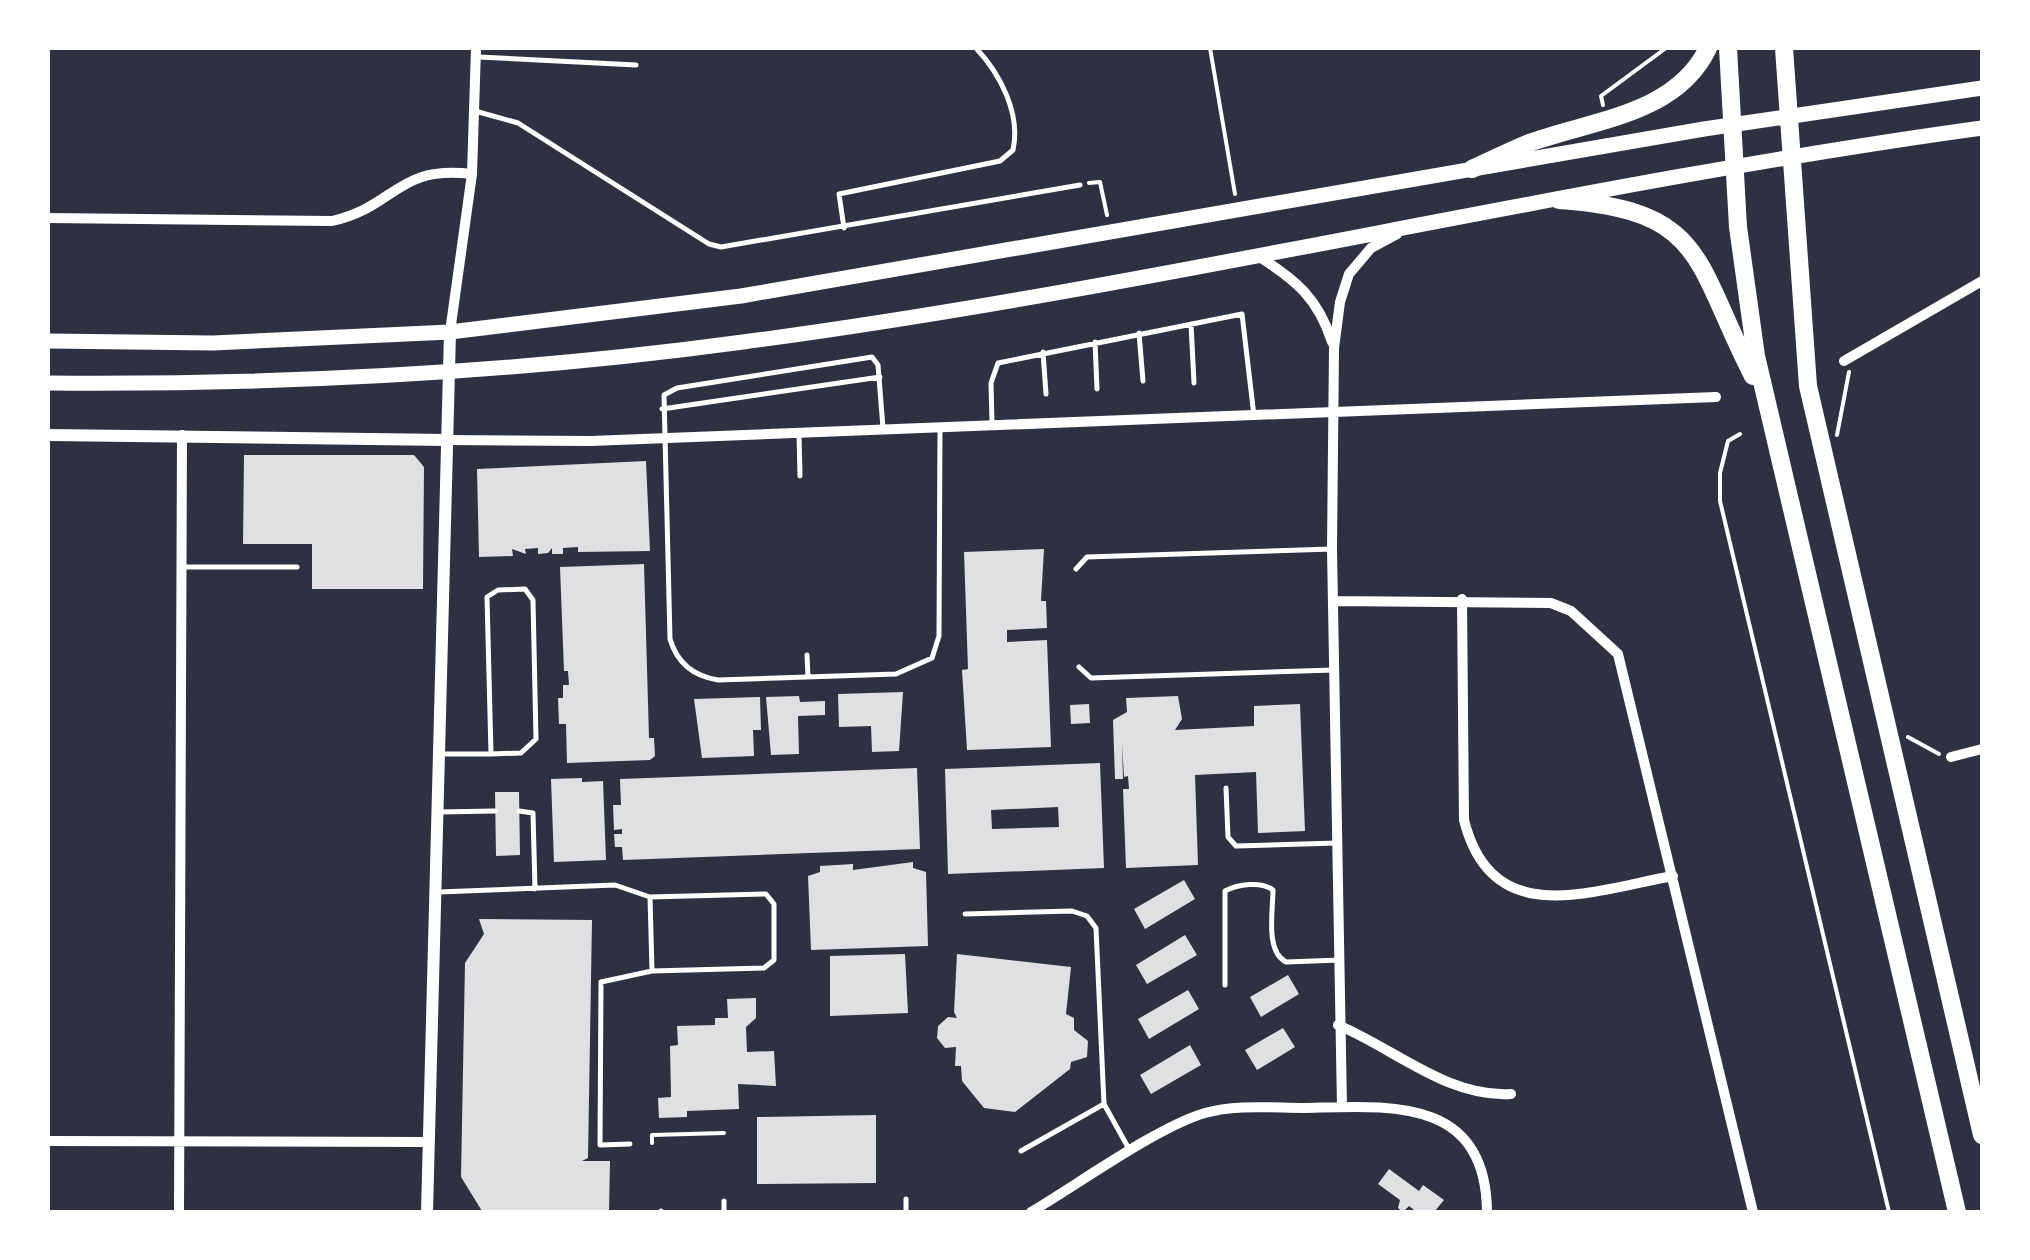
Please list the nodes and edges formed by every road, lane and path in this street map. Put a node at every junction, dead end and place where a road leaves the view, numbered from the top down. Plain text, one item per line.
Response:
1 (976, 48) edge
2 (1210, 48) edge
3 (1666, 48) edge
4 (1708, 48) edge
5 (1728, 48) edge
6 (1784, 48) edge
7 (476, 52) edge
8 (636, 65) dead end
9 (1982, 88) edge
10 (1601, 96) dead end
11 (474, 111) junction
12 (1788, 116) junction
13 (1732, 125) junction
14 (1982, 128) edge
15 (1790, 158) junction
16 (1735, 168) junction
17 (1472, 169) junction
18 (472, 174) junction
19 (1080, 185) joint
20 (1236, 194) dead end
21 (1559, 200) junction
22 (1107, 217) dead end
23 (48, 218) edge
24 (1420, 224) junction
25 (844, 228) junction
26 (1254, 254) junction
27 (1982, 281) edge
28 (1191, 324) junction
29 (450, 332) junction
30 (1139, 334) junction
31 (48, 341) edge
32 (1094, 342) junction
33 (1334, 348) junction
34 (1043, 352) junction
35 (1844, 361) dead end
36 (447, 370) junction
37 (880, 377) junction
38 (1852, 377) dead end
39 (1143, 381) dead end
40 (48, 383) edge
41 (1194, 383) dead end
42 (1097, 389) dead end
43 (1046, 394) dead end
44 (1716, 396) dead end
45 (1765, 399) junction
46 (662, 409) junction
47 (1331, 412) junction
48 (1254, 416) junction
49 (992, 426) junction
50 (940, 429) junction
51 (884, 430) junction
52 (798, 434) junction
53 (1740, 434) dead end
54 (48, 435) edge
55 (182, 435) junction
56 (1837, 435) dead end
57 (662, 439) junction
58 (447, 440) junction
59 (800, 476) dead end
60 (1332, 549) junction
61 (181, 567) junction
62 (297, 567) dead end
63 (1076, 569) dead end
64 (1462, 599) junction
65 (1333, 601) junction
66 (807, 655) dead end
67 (1079, 667) dead end
68 (1334, 670) junction
69 (808, 677) junction
70 (1908, 737) dead end
71 (1982, 749) edge
72 (440, 754) junction
73 (491, 754) junction
74 (1948, 755) joint
75 (1226, 788) dead end
76 (495, 811) dead end
77 (519, 811) dead end
78 (438, 812) junction
79 (1338, 843) junction
80 (1673, 876) junction
81 (535, 889) junction
82 (436, 892) junction
83 (650, 897) junction
84 (965, 914) dead end
85 (1341, 960) junction
86 (652, 972) junction
87 (1225, 985) dead end
88 (1338, 1025) junction
89 (1512, 1094) dead end
90 (1104, 1104) junction
91 (1342, 1107) junction
92 (724, 1133) dead end
93 (1982, 1135) edge
94 (179, 1140) junction
95 (48, 1141) edge
96 (428, 1142) junction
97 (652, 1143) dead end
98 (630, 1144) dead end
99 (1021, 1151) dead end
100 (1131, 1153) junction
101 (906, 1200) dead end
102 (724, 1202) dead end
103 (179, 1212) edge
104 (426, 1212) edge
105 (724, 1212) edge
106 (906, 1212) edge
107 (1031, 1212) edge
108 (1488, 1212) edge
109 (1753, 1212) edge
110 (1889, 1212) edge
111 (1956, 1212) edge

1 - 25 lane
2 - 20 path
3 - 10 path
4 - 17 highway
5 - 13 highway
6 - 12 highway
7 - 8 lane
7 - 11 street
9 - 12 main road
11 - 18 street
11 - 25 lane
12 - 13 main road
12 - 15 highway
13 - 16 highway
13 - 17 main road
14 - 15 main road
15 - 16 main road
15 - 93 highway
16 - 21 main road
16 - 45 highway
17 - 29 main road
18 - 23 street
18 - 29 street
19 - 22 path
19 - 25 lane
21 - 24 main road
21 - 45 highway
24 - 26 main road
24 - 33 street
26 - 33 street
26 - 36 main road
27 - 35 street
28 - 30 lane
28 - 41 lane
28 - 48 lane
29 - 31 main road
29 - 36 street
30 - 32 lane
30 - 39 lane
32 - 34 lane
32 - 42 lane
33 - 47 street
34 - 43 lane
34 - 49 lane
36 - 40 main road
36 - 58 street
37 - 46 lane
37 - 46 lane
37 - 51 lane
38 - 56 path
44 - 47 street
45 - 111 highway
46 - 57 lane
47 - 48 street
47 - 60 street
48 - 49 street
49 - 50 street
50 - 51 street
50 - 69 lane
51 - 52 street
52 - 57 street
52 - 59 lane
53 - 110 path
54 - 55 street
55 - 58 street
55 - 61 street
57 - 58 street
57 - 69 lane
58 - 72 street
60 - 63 lane
60 - 65 street
61 - 62 lane
61 - 94 street
64 - 65 street
64 - 80 street
64 - 80 street
65 - 68 street
66 - 69 lane
67 - 68 lane
68 - 79 street
70 - 74 path
71 - 74 street
72 - 73 lane
72 - 78 street
73 - 73 lane
75 - 79 lane
76 - 78 lane
77 - 81 lane
78 - 82 street
79 - 85 street
80 - 109 street
81 - 82 lane
81 - 83 lane
82 - 96 street
83 - 86 lane
83 - 86 lane
84 - 90 lane
85 - 87 lane
85 - 88 street
86 - 98 lane
88 - 89 street
88 - 91 street
90 - 99 lane
90 - 100 lane
91 - 100 street
91 - 108 street
92 - 97 path
94 - 95 street
94 - 96 street
94 - 103 street
96 - 104 street
100 - 107 street
101 - 106 lane
102 - 105 lane

